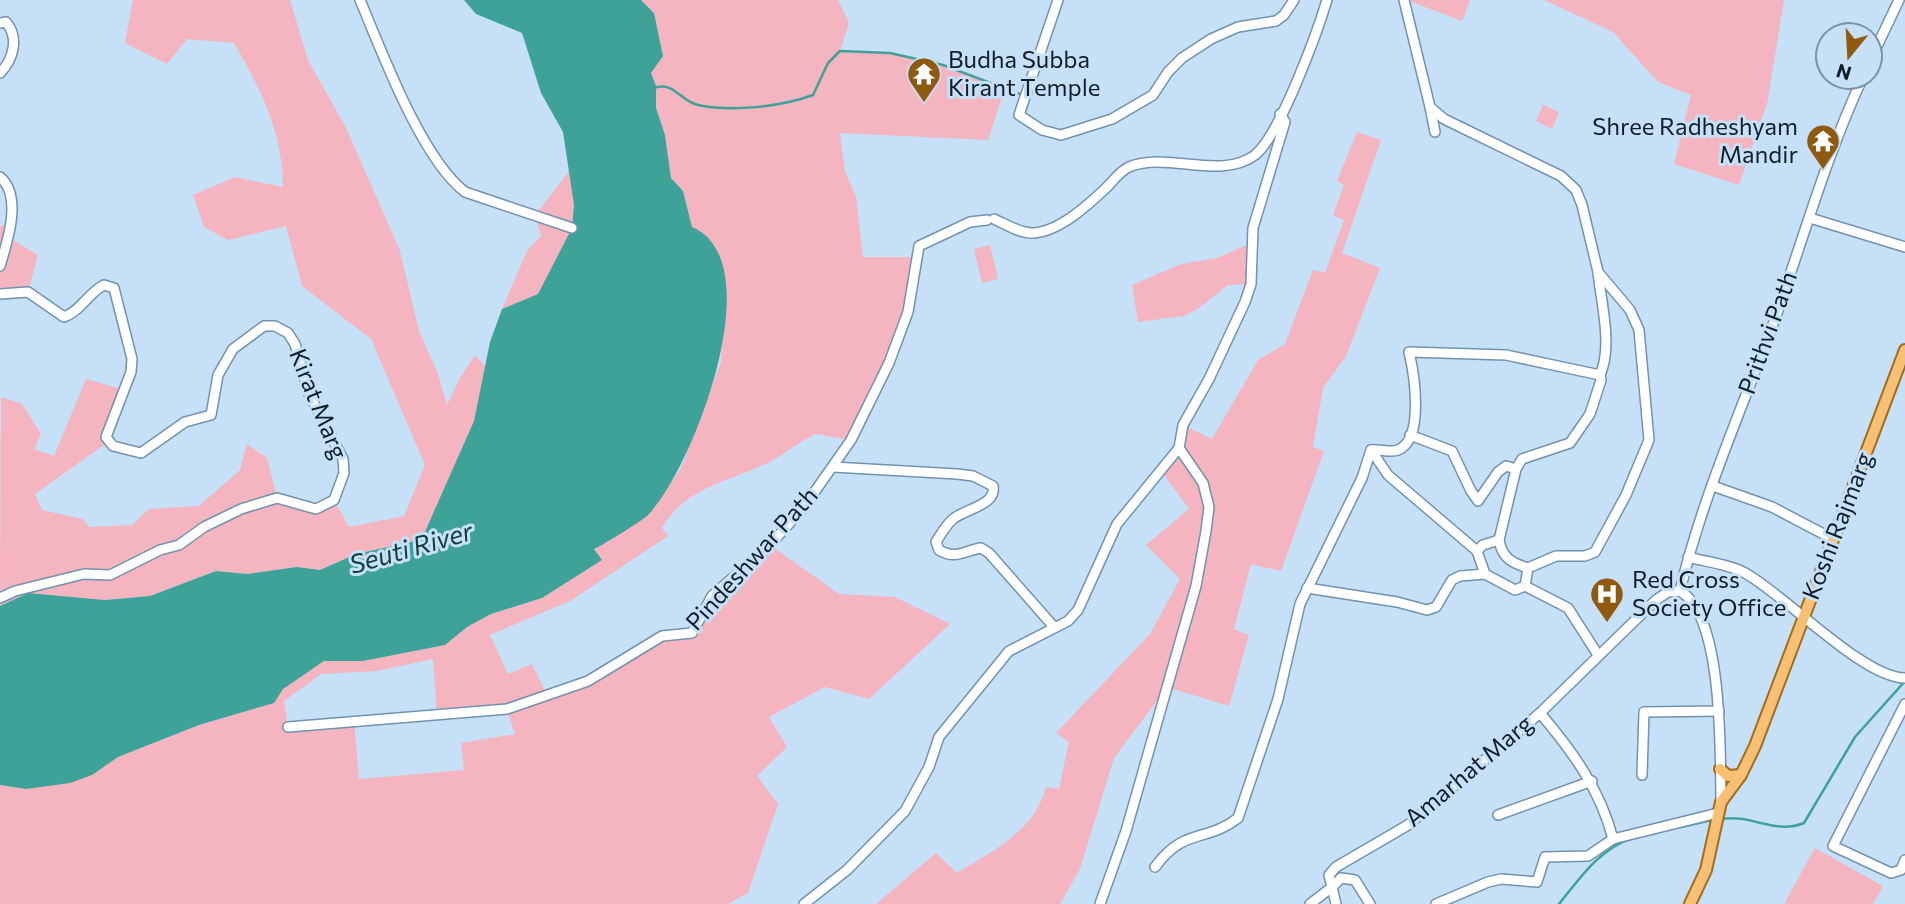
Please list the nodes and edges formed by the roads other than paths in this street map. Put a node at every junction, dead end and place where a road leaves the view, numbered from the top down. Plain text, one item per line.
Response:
1 (360, 0) edge
2 (1058, 0) edge
3 (1294, 0) edge
4 (1327, 0) edge
5 (1404, 0) edge
6 (1899, 0) edge
7 (0, 23) edge
8 (1884, 32) edge
9 (0, 73) edge
10 (1857, 91) edge
11 (1430, 107) junction
12 (1280, 114) junction
13 (1435, 132) dead end
14 (0, 177) edge
15 (1810, 218) junction
16 (572, 228) dead end
17 (1905, 247) edge
18 (0, 267) edge
19 (1598, 272) junction
20 (0, 294) edge
21 (1905, 350) edge
22 (1600, 375) junction
23 (1410, 435) junction
24 (1179, 448) junction
25 (1371, 450) junction
26 (833, 467) junction
27 (1516, 469) junction
28 (1713, 486) junction
29 (1499, 540) junction
30 (1833, 540) junction
31 (1477, 551) junction
32 (1688, 557) junction
33 (1528, 568) junction
34 (1485, 573) junction
35 (1525, 586) junction
36 (1307, 588) junction
37 (1681, 592) junction
38 (0, 598) edge
39 (1803, 619) junction
40 (1054, 628) junction
41 (1598, 655) junction
42 (1903, 678) edge
43 (1905, 704) edge
44 (1719, 711) junction
45 (1540, 713) junction
46 (288, 727) dead end
47 (1720, 769) junction
48 (1642, 775) dead end
49 (1741, 775) junction
50 (1592, 781) junction
51 (1718, 814) junction
52 (1498, 815) dead end
53 (1613, 839) junction
54 (1905, 860) edge
55 (1155, 867) dead end
56 (1332, 887) junction
57 (804, 904) edge
58 (1100, 904) edge
59 (1310, 904) edge
60 (1336, 904) edge
61 (1370, 904) edge
62 (1436, 904) edge
63 (1690, 904) edge

1 - 16 street
2 - 3 street
4 - 12 street
5 - 11 street
6 - 8 street
7 - 9 street
10 - 15 street, Prithvi Path
11 - 13 street
11 - 19 street
12 - 24 street
12 - 26 street, Pindeshwar Path
14 - 18 street
15 - 17 street
15 - 28 street, Prithvi Path
19 - 22 street
19 - 33 street
20 - 38 street, Kirat Marg
21 - 30 main road, Koshi Rajmarg
22 - 23 street
22 - 27 street
23 - 25 street
23 - 27 street
24 - 40 street
24 - 58 street
25 - 31 street
25 - 36 street
26 - 40 street
26 - 46 street, Pindeshwar Path
27 - 29 street
28 - 30 street
28 - 32 street, Prithvi Path
29 - 31 street
29 - 33 street
30 - 39 main road, Koshi Rajmarg
31 - 34 street
32 - 37 street, Prithvi Path
32 - 39 street
33 - 35 street
34 - 35 street
34 - 36 street
35 - 41 street
36 - 55 street
37 - 41 street, Amarhat Marg
37 - 44 street
39 - 42 street
39 - 49 main road, Koshi Rajmarg
40 - 57 street
41 - 45 street, Amarhat Marg
43 - 54 street
44 - 47 street
44 - 48 street
45 - 50 street
45 - 56 street, Amarhat Marg
47 - 49 main road
47 - 51 street
49 - 51 main road, Koshi Rajmarg
50 - 52 street
50 - 53 street
51 - 53 street
51 - 63 main road, Koshi Rajmarg
53 - 62 street
56 - 59 street, Amarhat Marg
56 - 60 street
56 - 61 street

